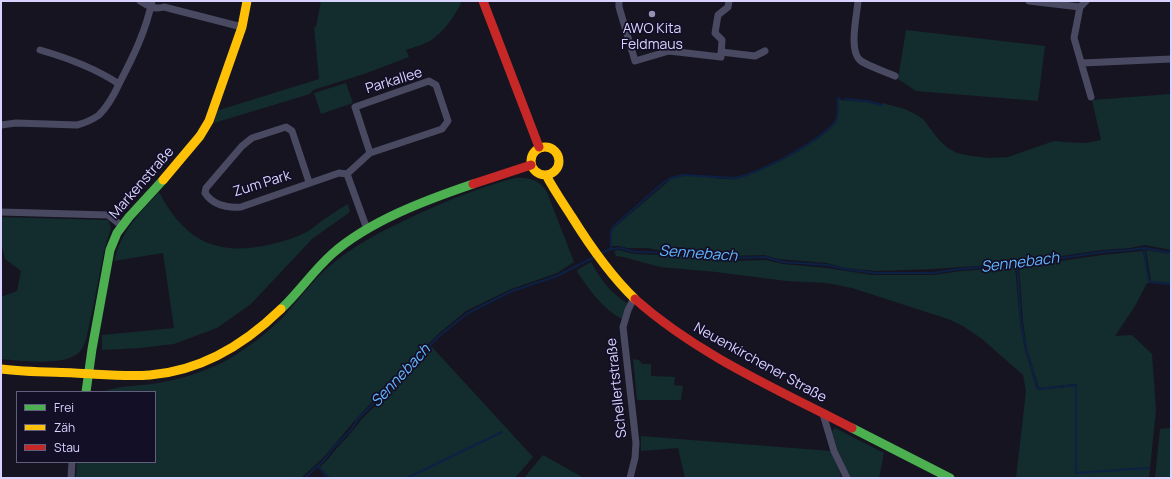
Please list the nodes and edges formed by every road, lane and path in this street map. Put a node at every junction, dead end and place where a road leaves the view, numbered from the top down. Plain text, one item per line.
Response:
1 (140, 1) edge
2 (247, 1) edge
3 (482, 1) edge
4 (619, 1) edge
5 (729, 1) edge
6 (858, 1) edge
7 (1029, 1) edge
8 (1086, 1) edge
9 (152, 4) edge
10 (1080, 7) junction
11 (242, 27) junction
12 (40, 50) dead end
13 (765, 51) dead end
14 (721, 52) junction
15 (1171, 59) edge
16 (1082, 63) junction
17 (895, 76) dead end
18 (119, 84) junction
19 (1091, 97) dead end
20 (1, 125) edge
21 (539, 147) junction
22 (370, 153) junction
23 (531, 165) junction
24 (555, 170) junction
25 (347, 174) junction
26 (546, 175) junction
27 (309, 182) junction
28 (1, 212) edge
29 (571, 217) junction
30 (122, 226) junction
31 (367, 229) junction
32 (634, 298) junction
33 (1, 369) edge
34 (89, 375) junction
35 (86, 391) edge
36 (823, 414) junction
37 (72, 463) edge
38 (71, 478) edge
39 (630, 478) edge
40 (847, 478) edge
41 (950, 478) edge

1 - 9 street
2 - 11 street, Markenstraße
3 - 21 street
4 - 14 street
5 - 14 street
6 - 17 street
7 - 10 street
8 - 10 street
9 - 11 street
9 - 18 street
10 - 16 street
11 - 30 street, Markenstraße
12 - 18 street
13 - 14 street
15 - 16 street
16 - 19 street
18 - 20 street
21 - 23 street
21 - 24 street
22 - 22 street, Parkallee
22 - 25 street, Parkallee
23 - 26 street
23 - 31 street
24 - 26 street
24 - 29 street, Neuenkirchener Straße
25 - 27 street, Zum Park
25 - 31 street
26 - 29 street, Neuenkirchener Straße
27 - 27 street, Zum Park
28 - 30 street
29 - 32 street, Neuenkirchener Straße
30 - 34 street, Markenstraße
31 - 34 street
32 - 36 street, Neuenkirchener Straße
32 - 39 street, Schellertstraße
33 - 34 street
34 - 35 street, Markenstraße
36 - 40 street
36 - 41 street, Neuenkirchener Straße
37 - 38 street

